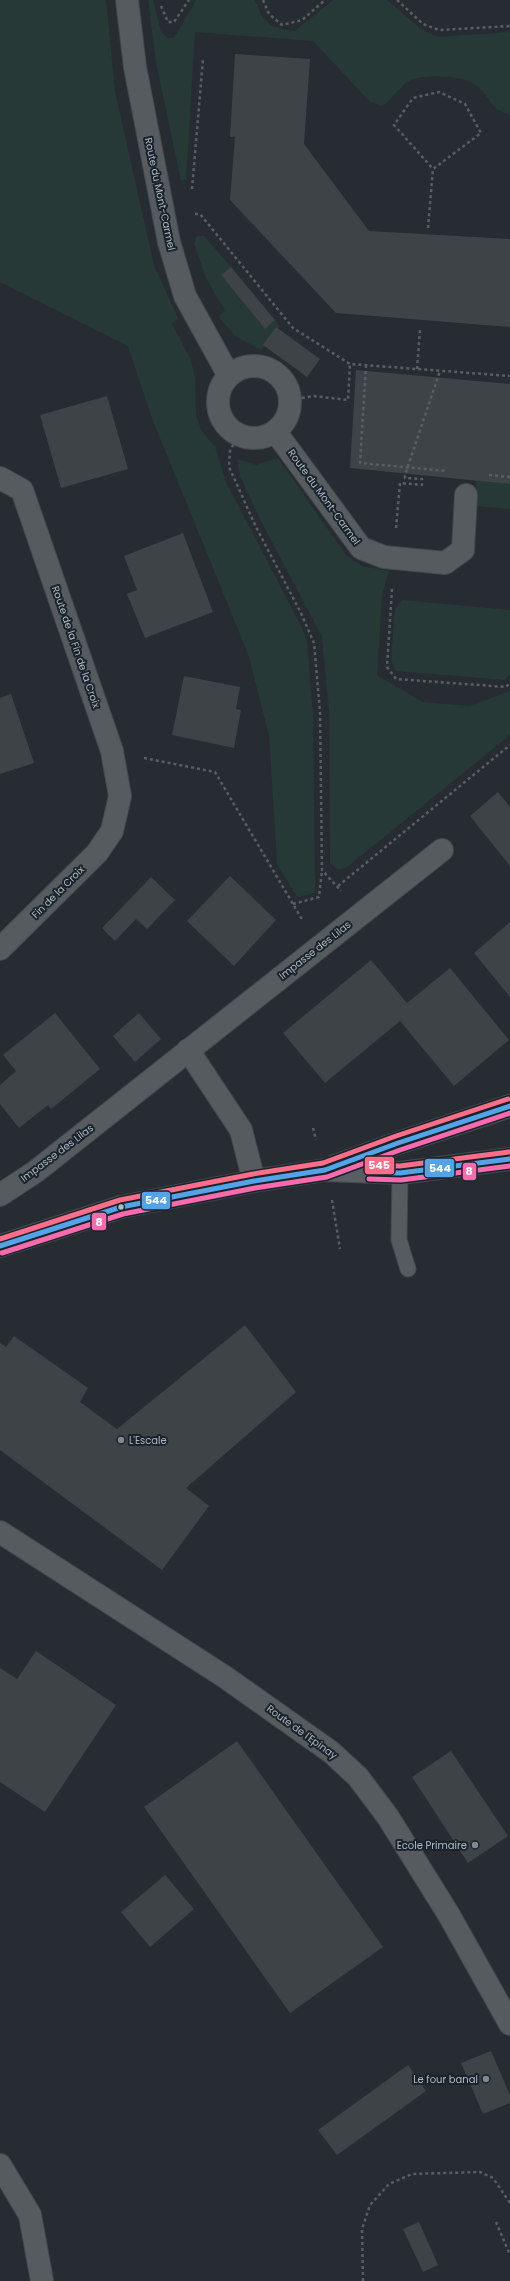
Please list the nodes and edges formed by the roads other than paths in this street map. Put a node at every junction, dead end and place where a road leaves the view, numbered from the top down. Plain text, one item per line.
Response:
1 (127, 0) edge
2 (229, 376) junction
3 (275, 431) junction
4 (0, 478) edge
5 (466, 495) dead end
6 (112, 831) joint
7 (442, 850) dead end
8 (0, 949) edge
9 (188, 1050) junction
10 (510, 1106) edge
11 (510, 1158) edge
12 (325, 1170) junction
13 (400, 1173) junction
14 (254, 1181) junction
15 (0, 1195) edge
16 (0, 1246) edge
17 (408, 1269) dead end
18 (0, 1532) edge
19 (510, 2024) edge
20 (0, 2165) edge
21 (42, 2281) edge

1 - 2 street, Route du Mont-Carmel
2 - 3 street
2 - 3 street
3 - 5 street, Route du Mont-Carmel
4 - 6 street, Route de la Fin de la Croix
6 - 8 street, Fin de la Croix
7 - 9 street, Impasse des Lilas
9 - 14 street
9 - 15 street, Impasse des Lilas
10 - 12 main road
11 - 13 main road
12 - 13 main road
12 - 14 main road
13 - 17 lane
14 - 16 main road
18 - 19 street, Route de l'Epinay
20 - 21 street

